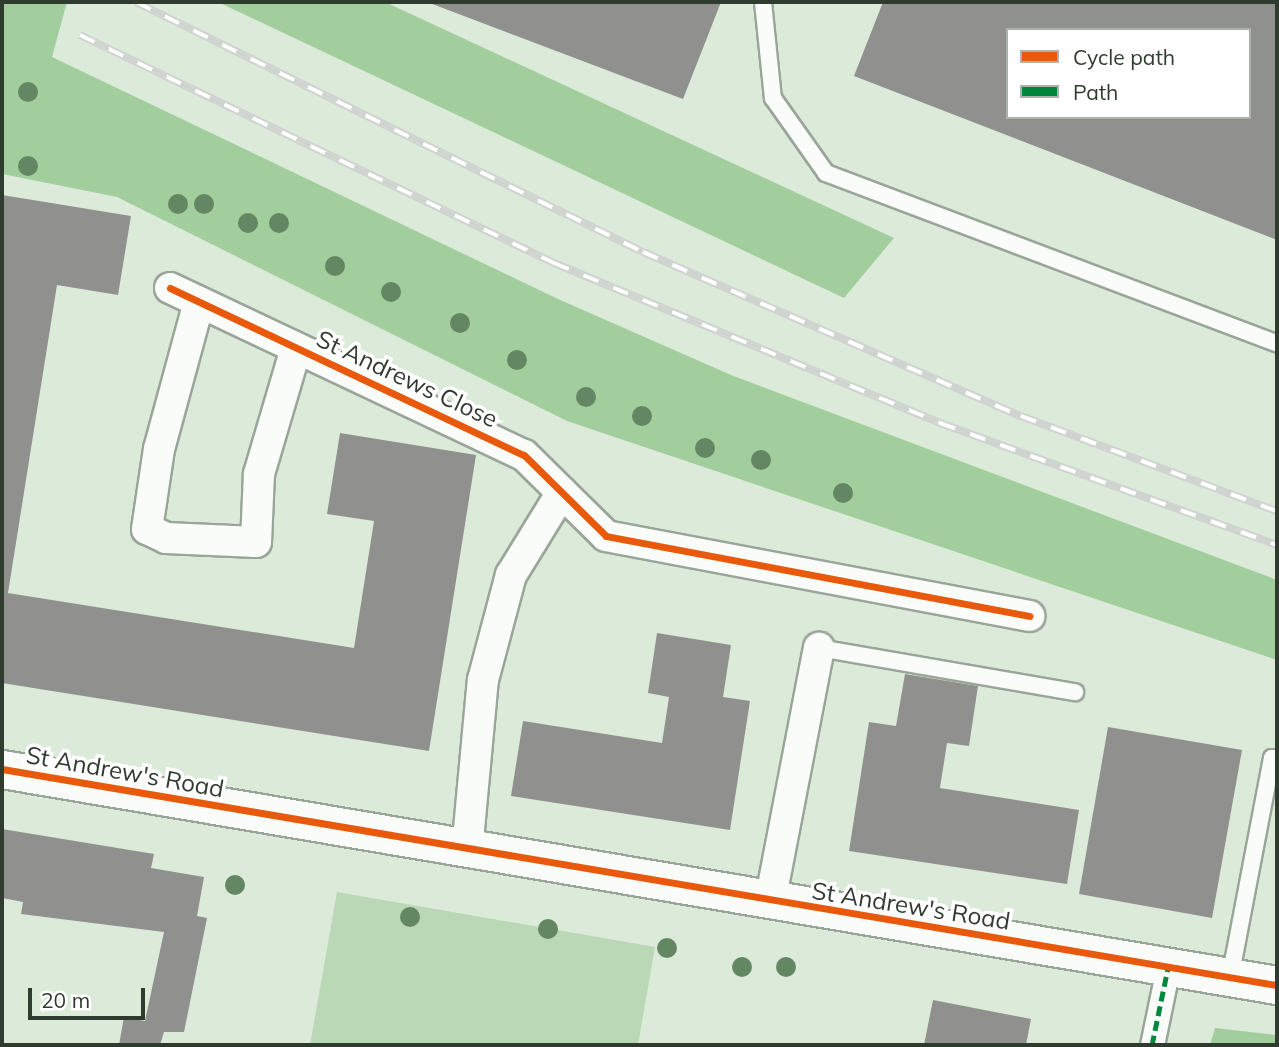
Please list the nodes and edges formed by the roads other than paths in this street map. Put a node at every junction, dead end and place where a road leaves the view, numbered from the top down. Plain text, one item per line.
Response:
1 (764, 2) edge
2 (170, 288) dead end
3 (199, 302) junction
4 (1277, 343) edge
5 (296, 348) junction
6 (562, 492) junction
7 (1030, 615) dead end
8 (819, 648) joint
9 (1075, 692) dead end
10 (1277, 760) edge
11 (2, 769) edge
12 (467, 851) junction
13 (770, 902) junction
14 (1168, 968) junction
15 (1230, 978) junction
16 (1277, 985) edge
17 (1152, 1045) edge

1 - 4 lane
2 - 3 street, St Andrews Close
3 - 5 street, St Andrews Close
3 - 5 street, St Andrews Close
5 - 6 street, St Andrews Close
6 - 7 street, St Andrews Close
6 - 12 street
8 - 9 lane
8 - 13 street
10 - 15 lane
11 - 12 street, St Andrew's Road
12 - 13 street, St Andrew's Road
13 - 14 street, St Andrew's Road
14 - 15 street, St Andrew's Road
14 - 17 street
15 - 16 street, St Andrew's Road

